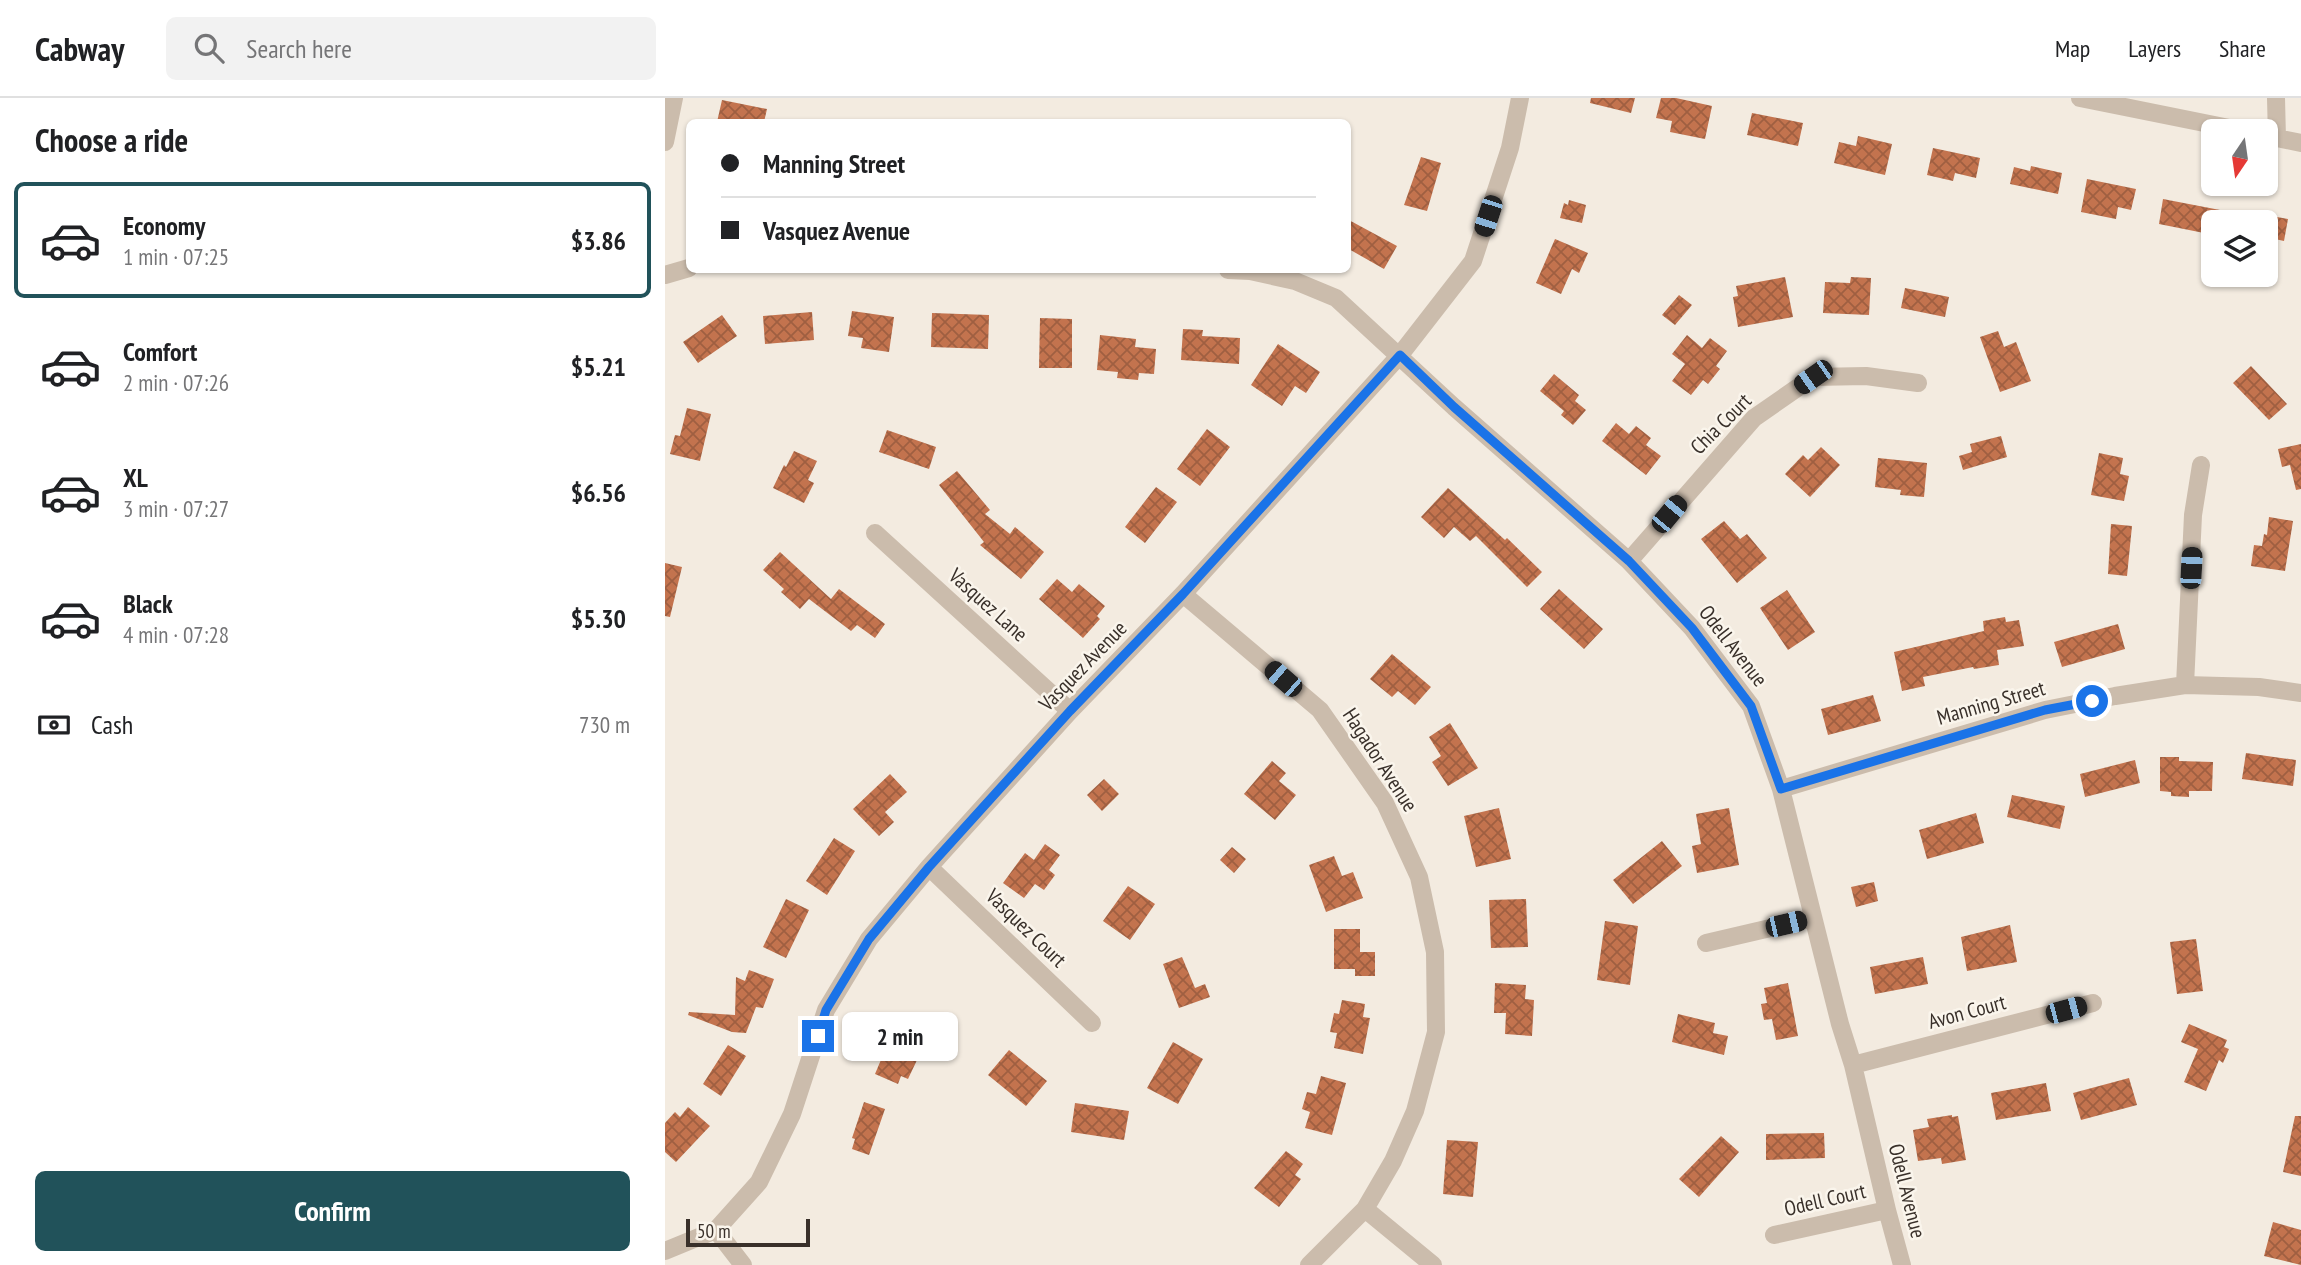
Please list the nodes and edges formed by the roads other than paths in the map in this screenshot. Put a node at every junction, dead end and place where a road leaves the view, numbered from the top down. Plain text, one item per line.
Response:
1 (674, 98) edge
2 (1520, 98) edge
3 (2080, 98) edge
4 (2276, 98) edge
5 (2273, 119) edge
6 (2201, 122) edge
7 (2279, 139) edge
8 (665, 142) edge
9 (2301, 143) edge
10 (686, 269) edge
11 (1259, 273) edge
12 (665, 275) edge
13 (1400, 355) junction
14 (1918, 383) dead end
15 (2201, 465) dead end
16 (875, 533) dead end
17 (1629, 561) junction
18 (1183, 594) junction
19 (2185, 685) junction
20 (2301, 693) edge
21 (1070, 711) junction
22 (1781, 789) junction
23 (929, 867) junction
24 (1813, 918) junction
25 (1706, 943) dead end
26 (2093, 1003) dead end
27 (1092, 1023) dead end
28 (1853, 1065) junction
29 (1365, 1209) junction
30 (1887, 1210) junction
31 (716, 1230) junction
32 (1774, 1235) dead end
33 (665, 1251) edge
34 (743, 1265) edge
35 (1309, 1265) edge
36 (1433, 1265) edge
37 (1902, 1265) edge

1 - 8 street
2 - 13 street, Vasquez Avenue
3 - 6 street
4 - 5 street
7 - 9 street
10 - 12 street
11 - 13 street, Odell Avenue
13 - 17 street, Odell Avenue
13 - 18 street, Vasquez Avenue
14 - 17 street, Chia Court
15 - 19 street
16 - 21 street, Vasquez Lane
17 - 22 street, Odell Avenue
18 - 21 street, Vasquez Avenue
18 - 29 street, Hagador Avenue
19 - 20 street, Manning Street
19 - 22 street, Manning Street
21 - 23 street, Vasquez Avenue
22 - 24 street, Odell Avenue
23 - 27 street, Vasquez Court
23 - 31 street, Vasquez Avenue
24 - 25 street
24 - 28 street, Odell Avenue
26 - 28 street, Avon Court
28 - 30 street, Odell Avenue
29 - 35 street, Hagador Avenue
29 - 36 street
30 - 32 street, Odell Court
30 - 37 street, Odell Avenue
31 - 33 street, Vasquez Avenue
31 - 34 street

